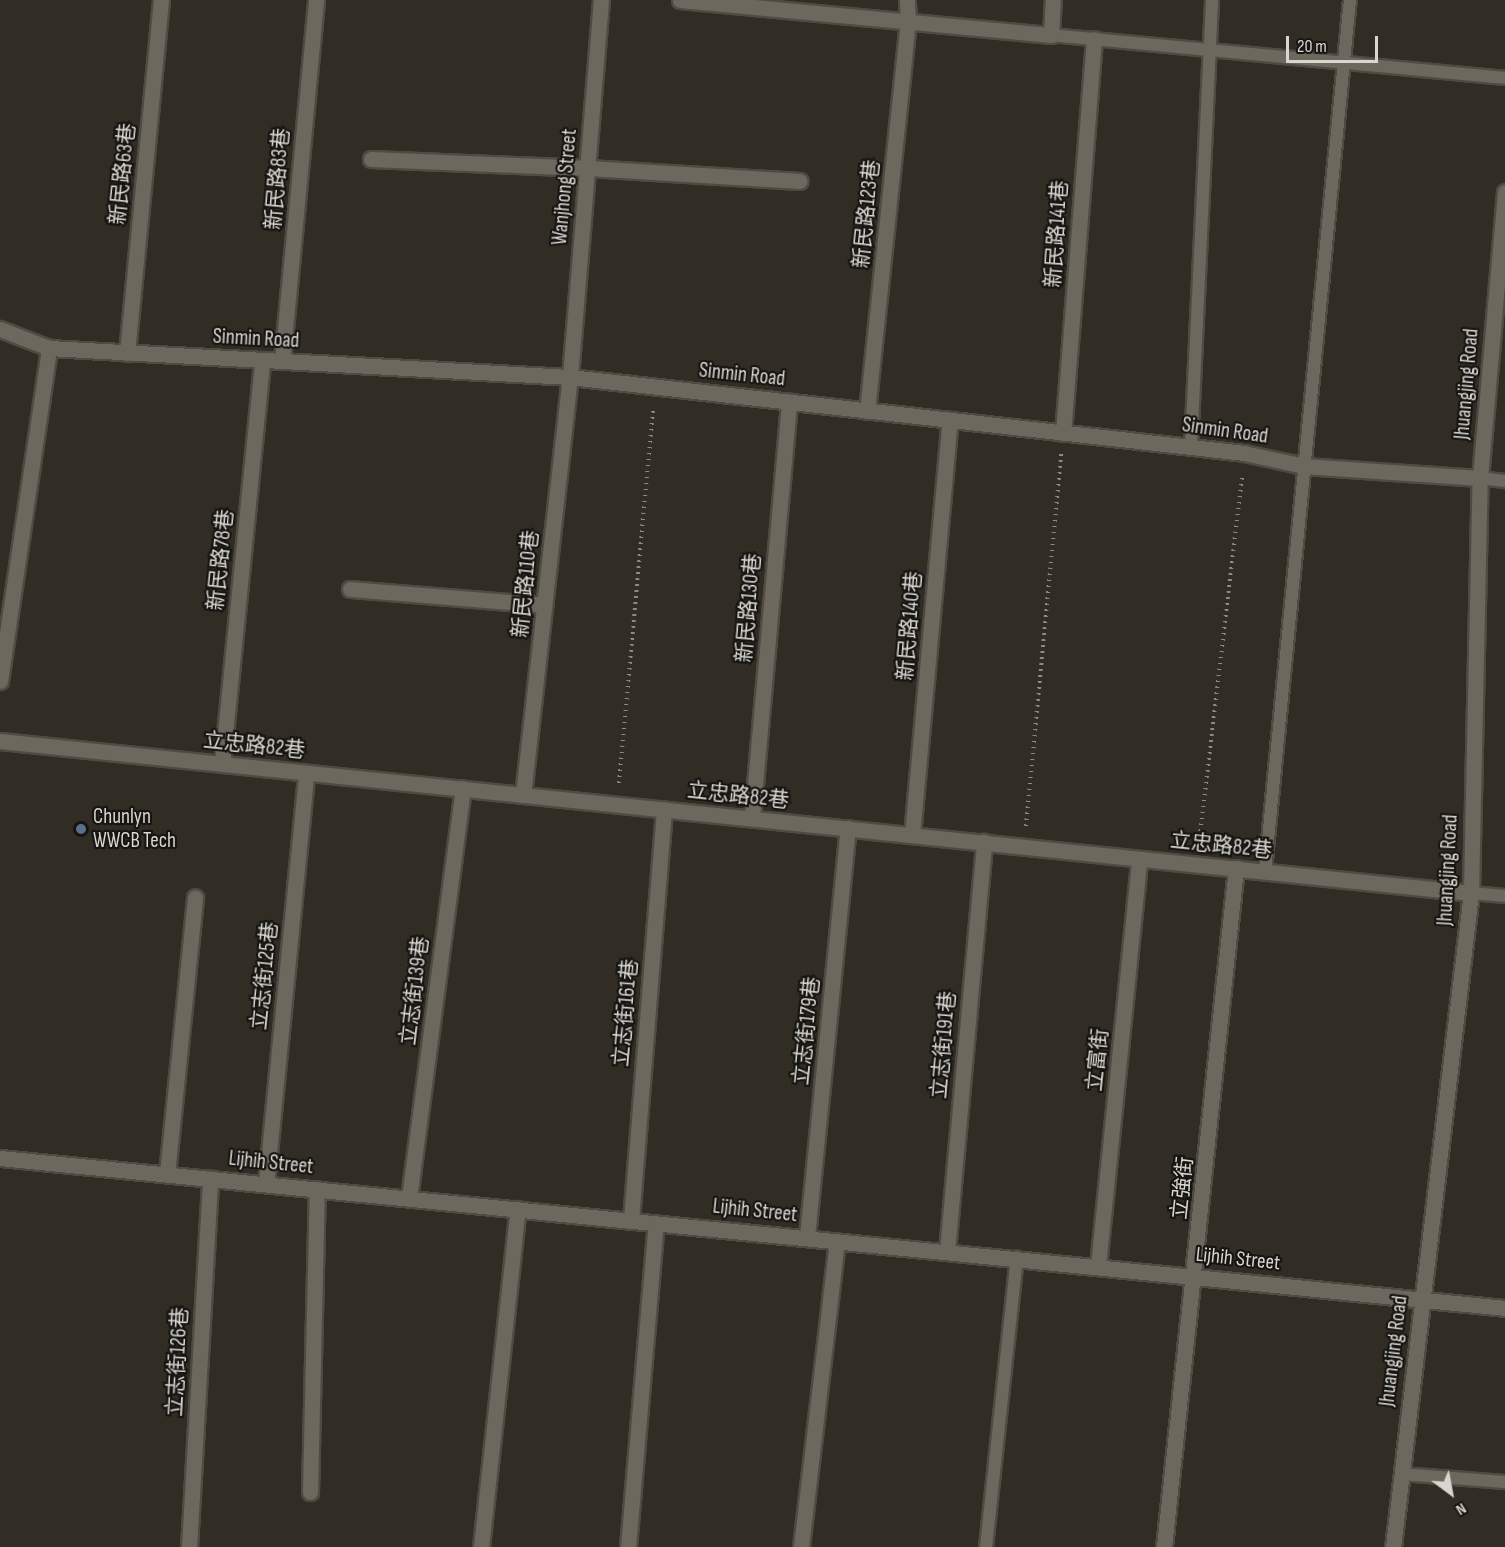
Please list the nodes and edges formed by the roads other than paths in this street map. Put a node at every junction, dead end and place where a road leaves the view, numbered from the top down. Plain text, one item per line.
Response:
1 (161, 0) edge
2 (316, 0) edge
3 (601, 0) edge
4 (680, 0) edge
5 (908, 0) edge
6 (1053, 0) edge
7 (1212, 0) edge
8 (1350, 0) edge
9 (710, 1) edge
10 (827, 7) edge
11 (908, 21) junction
12 (1051, 35) junction
13 (1094, 39) junction
14 (1209, 50) junction
15 (1342, 63) junction
16 (1505, 78) edge
17 (371, 159) dead end
18 (588, 168) junction
19 (800, 181) dead end
20 (1505, 192) edge
21 (0, 329) edge
22 (49, 348) junction
23 (127, 352) junction
24 (262, 360) junction
25 (282, 361) junction
26 (570, 377) junction
27 (789, 402) junction
28 (867, 411) junction
29 (950, 420) junction
30 (1063, 433) junction
31 (1191, 447) junction
32 (1304, 466) junction
33 (1480, 478) junction
34 (1505, 481) edge
35 (350, 590) dead end
36 (6, 598) edge
37 (544, 605) junction
38 (0, 681) edge
39 (0, 741) edge
40 (222, 764) junction
41 (306, 773) junction
42 (463, 789) junction
43 (523, 795) junction
44 (664, 809) junction
45 (752, 818) junction
46 (848, 828) junction
47 (912, 835) junction
48 (984, 842) junction
49 (1139, 859) junction
50 (1236, 868) junction
51 (1265, 872) junction
52 (1471, 893) junction
53 (1505, 896) edge
54 (195, 897) dead end
55 (0, 1158) edge
56 (167, 1174) junction
57 (210, 1179) junction
58 (266, 1184) junction
59 (317, 1189) junction
60 (410, 1198) junction
61 (518, 1209) junction
62 (631, 1220) junction
63 (656, 1223) junction
64 (807, 1238) junction
65 (837, 1240) junction
66 (947, 1251) junction
67 (1017, 1258) junction
68 (1098, 1266) junction
69 (1195, 1276) junction
70 (1422, 1298) junction
71 (1505, 1308) edge
72 (1401, 1474) junction
73 (1505, 1482) edge
74 (310, 1492) dead end
75 (189, 1547) edge
76 (481, 1547) edge
77 (628, 1547) edge
78 (801, 1547) edge
79 (986, 1547) edge
80 (1164, 1547) edge
81 (1393, 1547) edge

1 - 23 street, 新民路63巷
2 - 25 street, 新民路83巷
3 - 18 street, Wanjhong Street
4 - 9 street
5 - 11 street, 新民路123巷
6 - 12 street
7 - 14 lane
8 - 15 lane
9 - 10 street
10 - 11 street
11 - 12 street
11 - 28 street, 新民路123巷
12 - 13 lane
13 - 14 lane
13 - 30 street, 新民路141巷
14 - 15 lane
14 - 31 lane
15 - 16 lane
15 - 32 lane
17 - 18 street
18 - 19 street
18 - 26 street, Wanjhong Street
20 - 33 street, Jhuangjing Road
21 - 22 street, Sinmin Road
22 - 23 street, Sinmin Road
22 - 36 street
23 - 24 street, Sinmin Road
24 - 25 street, Sinmin Road
24 - 40 street, 新民路78巷
25 - 26 street, Sinmin Road
26 - 27 street, Sinmin Road
26 - 37 street, 新民路110巷
27 - 28 street, Sinmin Road
27 - 45 street, 新民路130巷
28 - 29 street, Sinmin Road
29 - 30 street, Sinmin Road
29 - 47 street, 新民路140巷
30 - 31 street, Sinmin Road
31 - 32 street, Sinmin Road
32 - 33 street, Sinmin Road
32 - 51 lane
33 - 34 lane
33 - 52 street, Jhuangjing Road
35 - 37 street
36 - 38 street
37 - 43 street, 新民路110巷
39 - 40 street, 立忠路82巷
40 - 41 street, 立忠路82巷
41 - 42 street, 立忠路82巷
41 - 58 street, 立志街125巷
42 - 43 street, 立忠路82巷
42 - 60 street, 立志街139巷
43 - 44 street, 立忠路82巷
44 - 45 street, 立忠路82巷
44 - 62 street, 立志街161巷
45 - 46 street, 立忠路82巷
46 - 47 street, 立忠路82巷
46 - 64 street, 立志街179巷
47 - 48 street, 立忠路82巷
48 - 49 street, 立忠路82巷
48 - 66 street, 立志街191巷
49 - 50 street, 立忠路82巷
49 - 68 street, 立富街
50 - 51 street, 立忠路82巷
50 - 69 street, 立強街
51 - 52 street, 立忠路82巷
52 - 53 lane
52 - 70 street, Jhuangjing Road
54 - 56 street
55 - 56 street, Lijhih Street
56 - 57 street, Lijhih Street
57 - 58 street, Lijhih Street
57 - 75 street, 立志街126巷
58 - 59 street, Lijhih Street
59 - 60 street, Lijhih Street
59 - 74 street
60 - 61 street, Lijhih Street
61 - 62 street, Lijhih Street
61 - 76 street
62 - 63 street, Lijhih Street
63 - 64 street, Lijhih Street
63 - 77 street
64 - 65 street, Lijhih Street
65 - 66 street, Lijhih Street
65 - 78 street
66 - 67 street, Lijhih Street
67 - 68 street, Lijhih Street
67 - 79 lane
68 - 69 street, Lijhih Street
69 - 70 street, Lijhih Street
69 - 80 street, 立強街
70 - 71 street, Lijhih Street
70 - 72 street, Jhuangjing Road
72 - 73 lane
72 - 81 street, Jhuangjing Road

